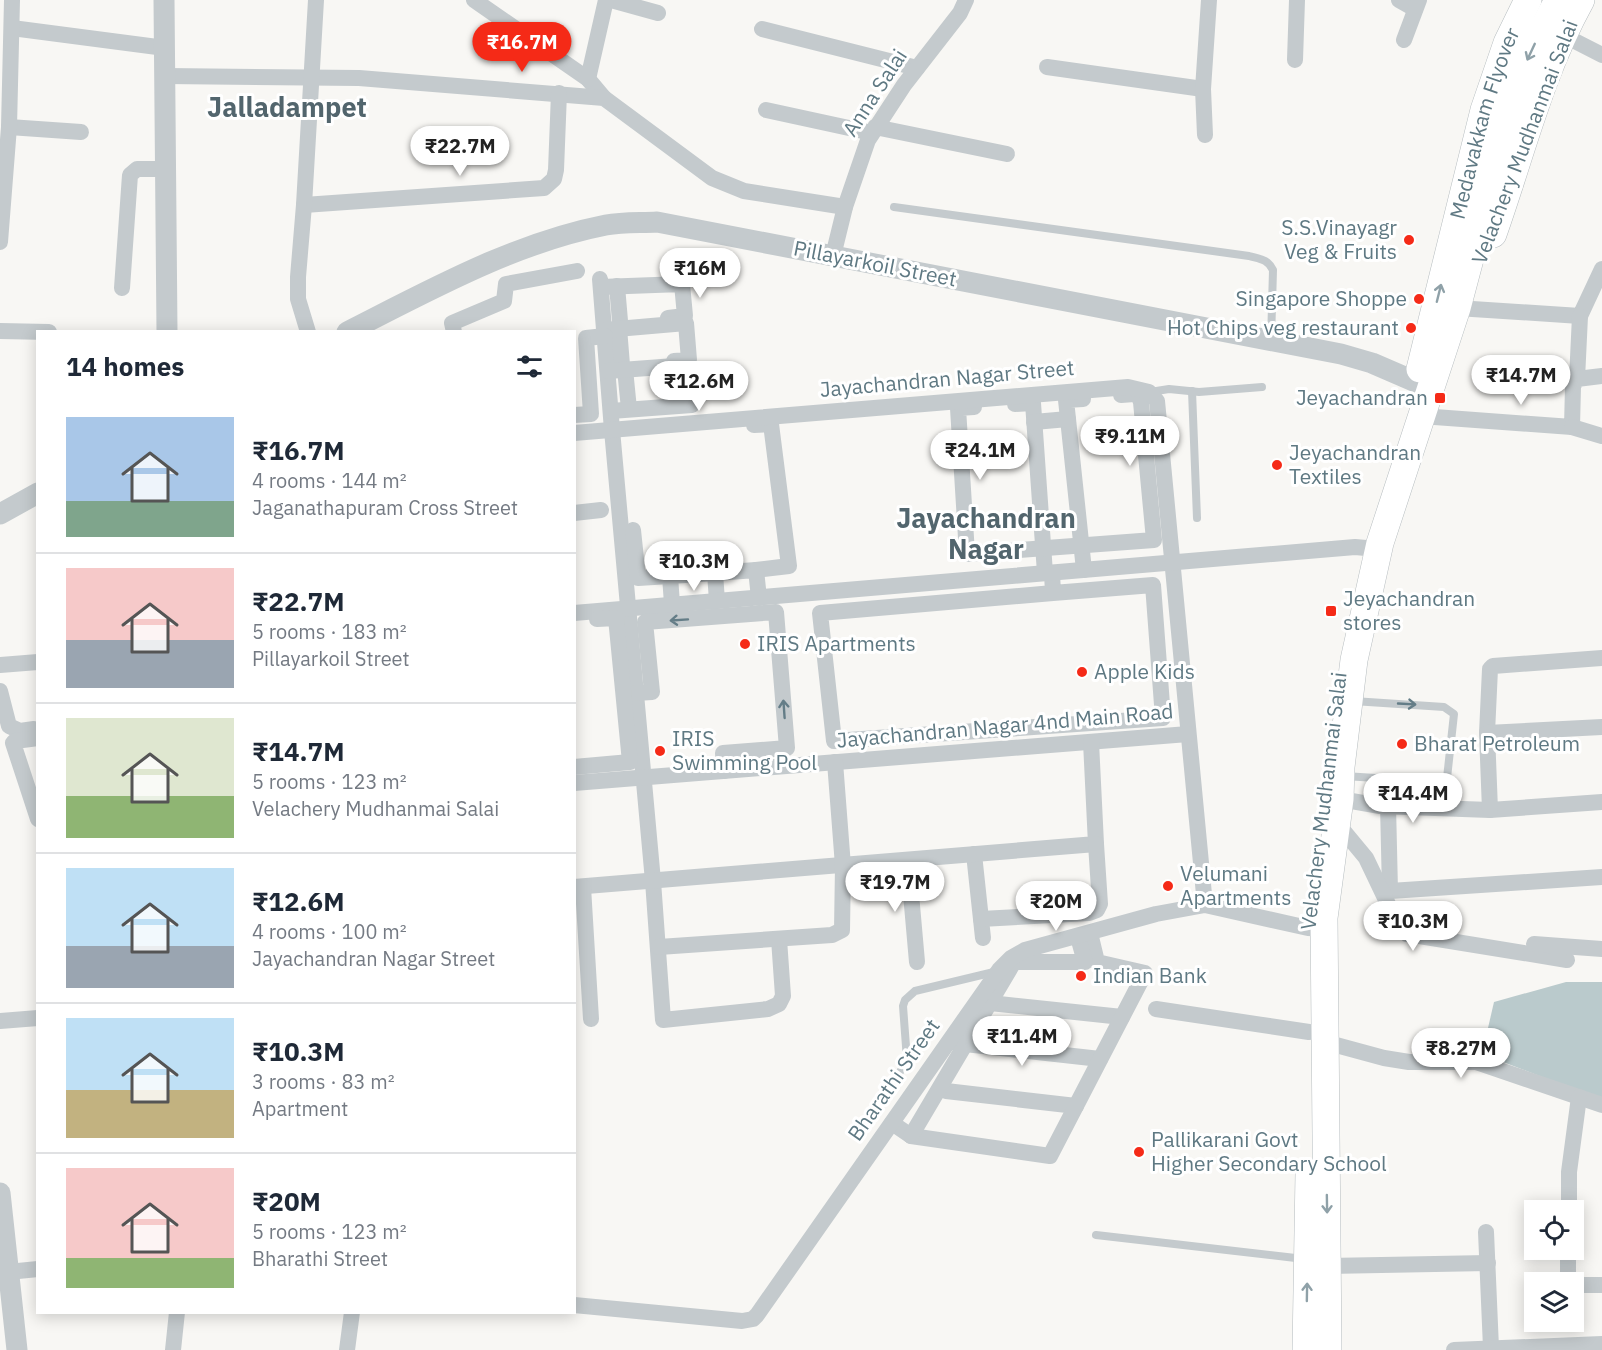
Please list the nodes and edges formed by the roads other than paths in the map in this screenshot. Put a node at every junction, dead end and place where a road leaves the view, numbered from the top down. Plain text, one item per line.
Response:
1 (12, 0) edge
2 (164, 0) edge
3 (316, 0) edge
4 (474, 0) edge
5 (606, 0) edge
6 (611, 0) edge
7 (966, 0) edge
8 (1209, 0) edge
9 (1297, 0) edge
10 (1399, 0) edge
11 (1507, 0) edge
12 (1528, 0) edge
13 (1558, 0) edge
14 (1581, 0) edge
15 (1417, 5) edge
16 (499, 8) edge
17 (658, 12) dead end
18 (12, 28) junction
19 (762, 29) dead end
20 (1563, 35) junction
21 (1404, 40) dead end
22 (165, 48) junction
23 (1602, 55) edge
24 (1295, 60) dead end
25 (1047, 67) dead end
26 (917, 68) junction
27 (166, 76) junction
28 (311, 77) junction
29 (588, 79) junction
30 (1203, 90) junction
31 (559, 93) junction
32 (604, 98) junction
33 (766, 110) dead end
34 (9, 127) junction
35 (873, 130) junction
36 (81, 132) dead end
37 (1205, 135) dead end
38 (1007, 154) dead end
39 (165, 169) junction
40 (304, 205) junction
41 (845, 207) junction
42 (894, 207) dead end
43 (0, 242) edge
44 (1450, 250) junction
45 (833, 256) junction
46 (1602, 269) edge
47 (577, 272) dead end
48 (1465, 281) junction
49 (122, 288) dead end
50 (1457, 308) junction
51 (1581, 316) junction
52 (610, 327) junction
53 (167, 330) edge
54 (307, 330) edge
55 (351, 330) edge
56 (454, 330) edge
57 (0, 331) edge
58 (36, 332) edge
59 (1428, 336) joint
60 (580, 338) edge
61 (1271, 342) junction
62 (616, 368) junction
63 (1602, 376) edge
64 (1577, 379) junction
65 (1416, 382) junction
66 (1262, 387) dead end
67 (1192, 391) junction
68 (1149, 392) junction
69 (629, 409) junction
70 (611, 411) junction
71 (576, 415) edge
72 (1421, 416) junction
73 (1068, 419) junction
74 (1034, 422) junction
75 (1572, 427) junction
76 (612, 430) junction
77 (576, 433) edge
78 (1602, 436) edge
79 (36, 494) edge
80 (601, 510) dead end
81 (576, 513) edge
82 (0, 514) edge
83 (1197, 518) dead end
84 (1081, 546) junction
85 (1044, 549) junction
86 (1366, 549) junction
87 (1173, 562) junction
88 (756, 570) junction
89 (1084, 570) junction
90 (715, 573) junction
91 (1048, 573) junction
92 (670, 576) junction
93 (912, 585) junction
94 (1053, 593) junction
95 (759, 598) junction
96 (717, 601) junction
97 (672, 604) junction
98 (915, 605) junction
99 (629, 609) junction
100 (576, 613) edge
101 (576, 621) edge
102 (36, 651) edge
103 (0, 654) edge
104 (1602, 658) edge
105 (1348, 659) junction
106 (36, 662) edge
107 (0, 665) edge
108 (0, 691) edge
109 (636, 693) junction
110 (1349, 701) junction
111 (1602, 727) edge
112 (36, 728) edge
113 (1487, 733) junction
114 (1188, 734) junction
115 (36, 738) edge
116 (1091, 742) junction
117 (835, 762) junction
118 (576, 767) edge
119 (724, 771) junction
120 (644, 777) junction
121 (576, 783) edge
122 (1339, 799) junction
123 (1602, 802) edge
124 (1388, 805) junction
125 (1490, 810) junction
126 (36, 821) edge
127 (1096, 844) junction
128 (974, 854) junction
129 (908, 860) junction
130 (843, 866) junction
131 (1602, 877) edge
132 (653, 881) junction
133 (579, 887) edge
134 (1390, 891) junction
135 (1206, 904) junction
136 (981, 919) junction
137 (1316, 929) junction
138 (1084, 935) junction
139 (983, 938) dead end
140 (779, 939) junction
141 (659, 947) junction
142 (1602, 949) edge
143 (581, 959) edge
144 (1567, 960) dead end
145 (917, 962) dead end
146 (1091, 962) junction
147 (998, 972) junction
148 (990, 1003) junction
149 (1156, 1009) dead end
150 (1122, 1017) junction
151 (36, 1018) edge
152 (591, 1019) dead end
153 (0, 1021) edge
154 (1317, 1037) junction
155 (947, 1042) junction
156 (966, 1044) junction
157 (1100, 1059) junction
158 (946, 1091) dead end
159 (887, 1095) dead end
160 (1579, 1097) junction
161 (1602, 1105) edge
162 (1076, 1106) junction
163 (892, 1123) junction
164 (912, 1136) junction
165 (0, 1193) edge
166 (1569, 1200) edge
167 (1486, 1232) dead end
168 (1096, 1235) dead end
169 (1318, 1263) junction
170 (1488, 1263) junction
171 (36, 1269) edge
172 (8, 1272) junction
173 (1602, 1285) edge
174 (1584, 1286) edge
175 (576, 1305) edge
176 (177, 1314) edge
177 (352, 1314) edge
178 (1602, 1344) edge
179 (1491, 1348) junction
180 (17, 1350) edge
181 (173, 1350) edge
182 (347, 1350) edge
183 (1306, 1350) edge
184 (1328, 1350) edge
185 (1454, 1350) edge

1 - 18 street
2 - 22 street
3 - 28 street
4 - 16 street
5 - 29 street
6 - 17 street
7 - 26 street, Anna Salai
8 - 30 street
9 - 24 street
10 - 15 street
11 - 44 main road, Velachery Mudhanmai Salai
12 - 44 main road, Medavakkam Flyover
13 -> 48 main road, Velachery Mudhanmai Salai
14 - 20 main road, Velachery Mudhanmai Salai
15 - 21 street
16 - 29 street
18 - 22 street
18 - 34 street
19 - 26 street
20 - 23 street
20 - 48 main road, Velachery Mudhanmai Salai
22 - 27 street
25 - 30 street
26 - 35 street, Anna Salai
27 - 28 street
27 - 39 street
28 - 31 street
28 - 40 street
29 - 32 street
30 - 37 street
31 - 32 street
31 - 40 street
32 - 41 street
33 - 35 street
34 - 36 street
34 - 43 street
35 - 38 street
35 - 41 street, Anna Salai
39 - 49 street
39 - 53 street
40 - 54 street
41 - 45 street, Anna Salai
42 - 61 lane
59 -> 44 main road, Medavakkam Flyover
45 - 55 street, Pillayarkoil Street
45 - 61 street, Pillayarkoil Street
46 - 51 street
47 - 56 street
48 - 50 main road, Velachery Mudhanmai Salai
50 - 51 street
50 - 72 main road, Velachery Mudhanmai Salai
51 - 64 street
52 - 52 street
52 - 60 street
52 - 62 street
52 - 62 street
57 - 58 street
59 - 65 main road, Velachery Mudhanmai Salai
60 - 71 street
61 - 65 street, Pillayarkoil Street
62 - 69 street
62 - 69 street
62 - 70 street
63 - 64 street
64 - 75 street
65 - 86 main road, Velachery Mudhanmai Salai
66 - 67 lane
67 - 68 lane
67 - 83 lane
68 - 76 street, Jayachandran Nagar Street
68 - 87 street
69 - 70 street
70 - 76 street
72 - 75 street
72 - 105 main road, Velachery Mudhanmai Salai
73 - 74 street
73 - 84 street
73 - 84 street
74 - 85 street
74 - 85 street
75 - 78 street
76 - 77 street, Jayachandran Nagar Street
76 - 99 street
79 - 82 street
80 - 81 street
84 - 85 street
84 - 89 street
85 - 91 street
86 - 87 street
86 - 105 main road, Velachery Mudhanmai Salai
87 - 89 street
87 - 114 street
88 - 90 street
88 - 92 street
88 - 95 street
89 - 91 street
90 - 92 street
90 - 96 street
91 - 93 street
91 - 94 street
92 - 97 street
93 - 95 street
93 - 98 street
94 - 98 street
94 - 98 street
95 - 96 street
96 - 97 street
97 - 99 street
99 - 100 street
99 - 109 street
101 - 118 street
102 - 103 street
104 - 113 street
105 - 110 main road, Velachery Mudhanmai Salai
105 - 137 main road, Velachery Mudhanmai Salai
106 - 107 street
108 - 112 street
119 -> 109 street
109 - 120 street
110 - 122 main road, Velachery Mudhanmai Salai
110 -> 122 lane
111 - 113 street
113 - 125 street
114 - 116 street, Jayachandran Nagar 4nd Main Road
114 - 135 street
115 - 126 street
116 - 117 street, Jayachandran Nagar 4nd Main Road
116 - 127 street
117 - 119 street, Jayachandran Nagar 4nd Main Road
117 - 130 street
119 - 120 street, Jayachandran Nagar 4nd Main Road
120 - 121 street, Jayachandran Nagar 4nd Main Road
120 - 132 street
122 - 124 street
122 - 137 main road, Velachery Mudhanmai Salai
122 - 144 street
123 - 125 street
124 - 125 street
124 - 134 street
127 - 128 street
127 - 136 street
128 - 129 street
128 - 136 street
129 - 130 street
129 - 145 street
130 - 132 street
130 - 140 street
131 - 134 street
132 - 133 street
132 - 141 street
133 - 143 street
134 - 142 street
135 - 137 street, Bharathi Street
135 - 138 street, Bharathi Street
136 - 139 street
137 - 154 main road, Velachery Mudhanmai Salai
138 - 146 street
138 - 147 street, Bharathi Street
140 - 141 street
140 - 141 street
143 - 152 street
146 - 148 street
146 - 150 street
147 - 155 street, Bharathi Street
147 - 159 lane
148 - 150 street
148 - 156 street
149 - 154 street
150 - 157 street
151 - 153 street
154 - 160 street
154 - 169 main road, Velachery Mudhanmai Salai
155 - 156 street
155 - 163 street, Bharathi Street
156 - 157 street
156 - 164 street
157 - 162 street
158 - 162 street
160 - 161 street
160 - 166 street
162 - 164 street
163 - 164 street
163 - 175 street, Bharathi Street
165 - 172 street
167 - 170 street
168 - 169 lane
169 - 170 street
183 -> 169 main road, Velachery Mudhanmai Salai
169 - 184 main road, Velachery Mudhanmai Salai
170 - 179 street
171 - 172 street
172 - 180 street
173 - 174 street
176 - 181 street
177 - 182 street
178 - 179 street
179 - 185 street

